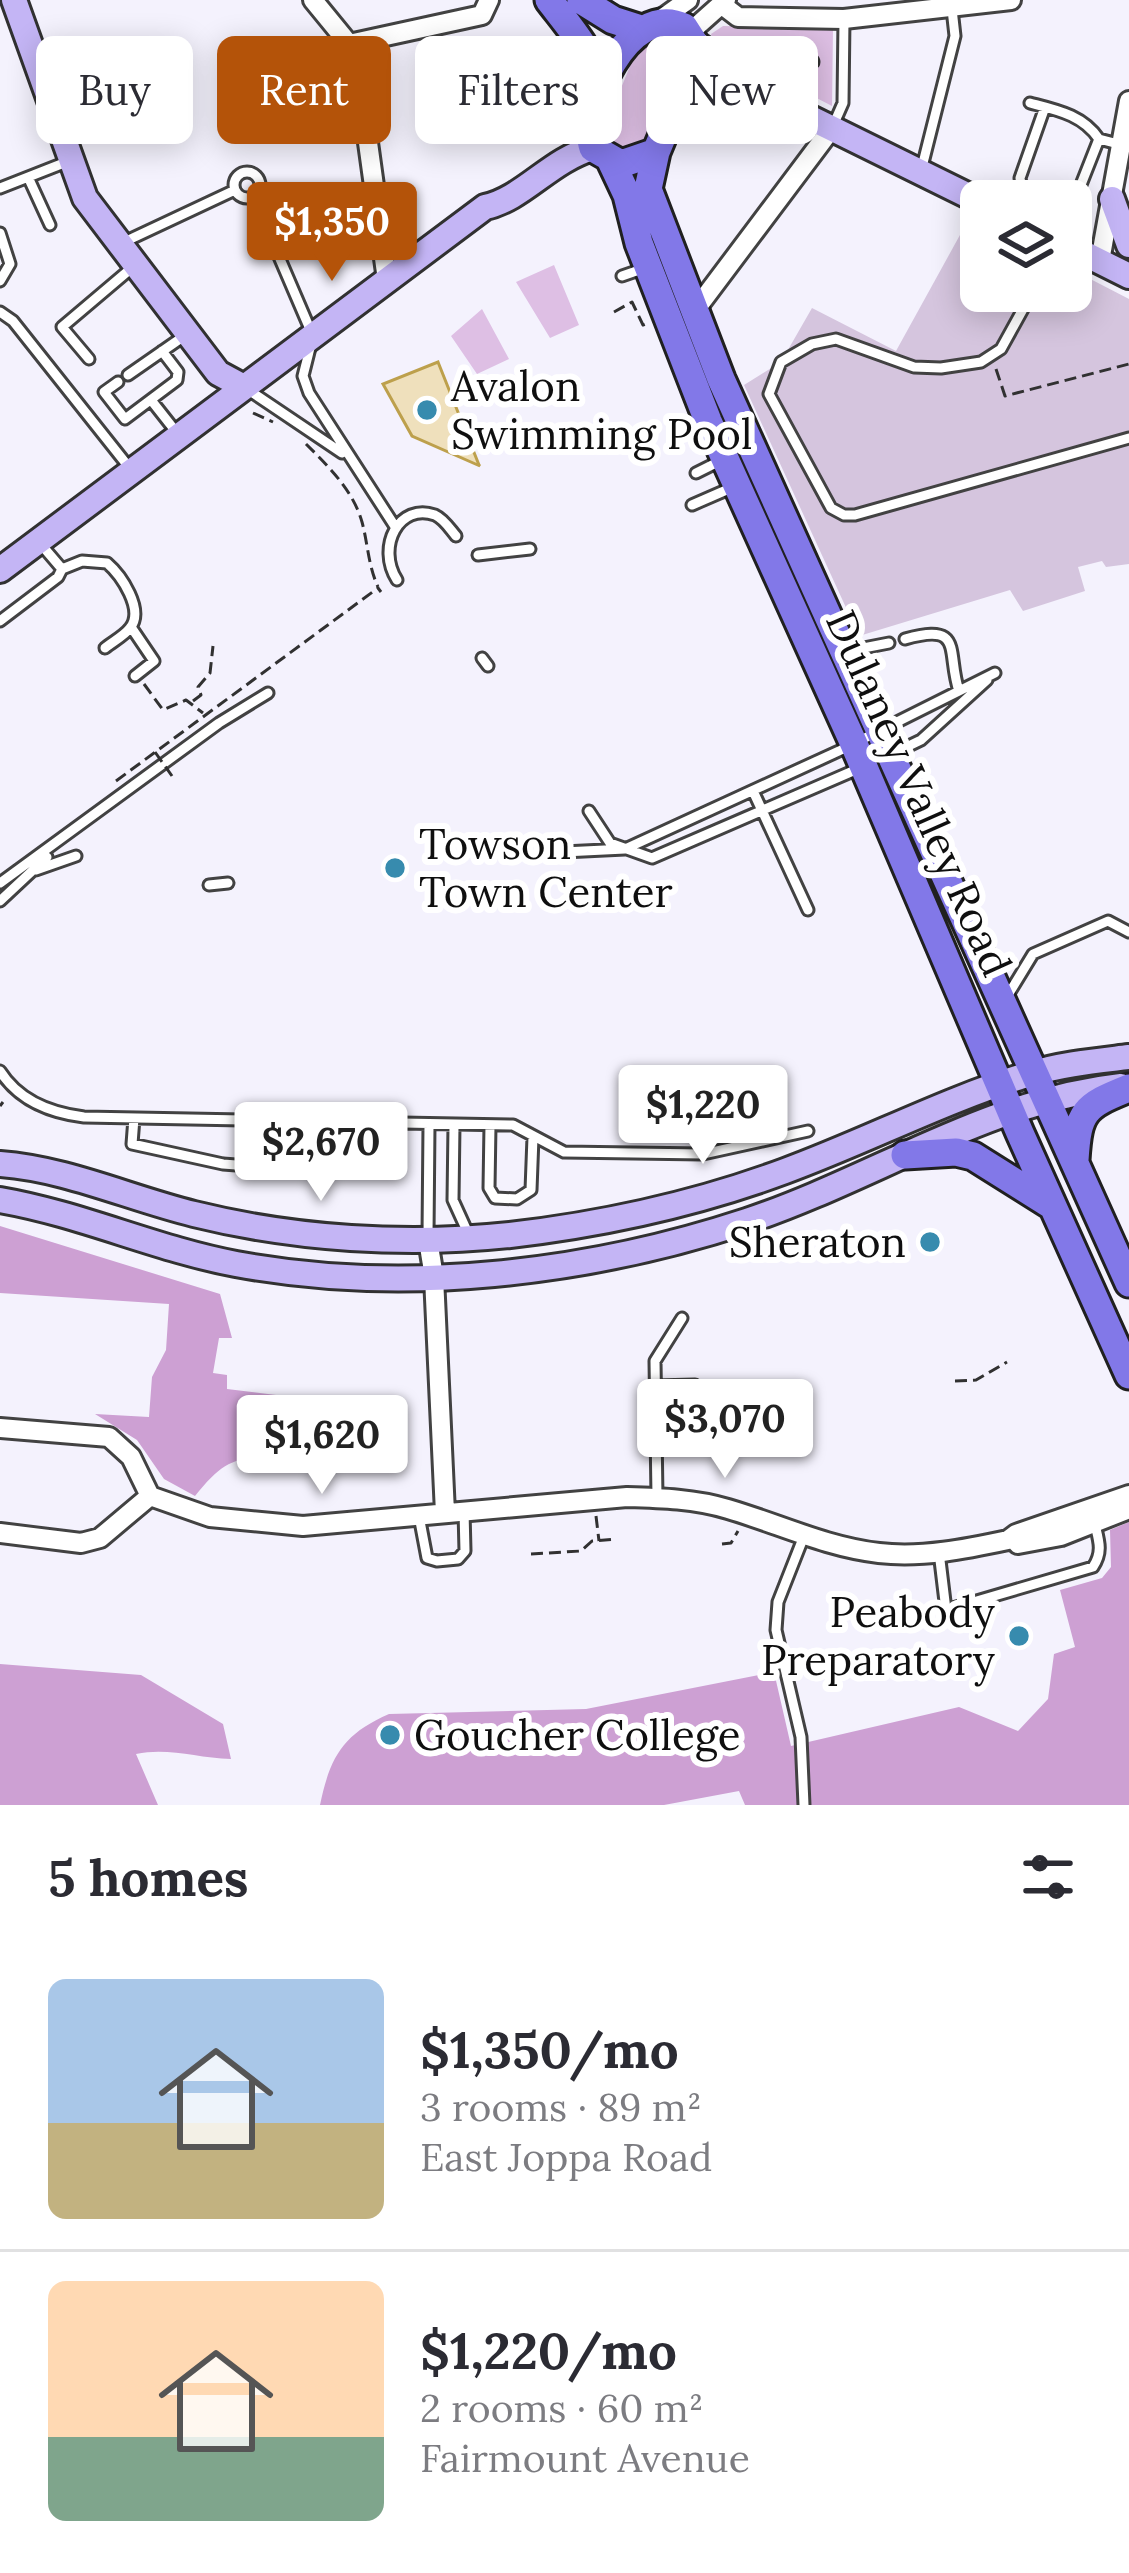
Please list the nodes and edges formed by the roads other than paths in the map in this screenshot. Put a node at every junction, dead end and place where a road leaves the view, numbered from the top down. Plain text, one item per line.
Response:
1 (313, 0) edge
2 (489, 0) edge
3 (549, 0) edge
4 (581, 0) edge
5 (688, 0) edge
6 (1011, 0) edge
7 (723, 2) edge
8 (12, 3) edge
9 (952, 9) junction
10 (844, 19) junction
11 (649, 24) junction
12 (342, 36) edge
13 (386, 36) edge
14 (573, 36) edge
15 (690, 36) edge
16 (692, 36) edge
17 (622, 51) edge
18 (36, 68) edge
19 (1030, 104) dead end
20 (1046, 107) junction
21 (1128, 114) edge
22 (818, 121) edge
23 (832, 128) junction
24 (1099, 139) junction
25 (63, 144) edge
26 (368, 144) edge
27 (599, 144) edge
28 (659, 144) edge
29 (1122, 145) junction
30 (599, 152) junction
31 (656, 152) junction
32 (69, 161) junction
33 (920, 172) junction
34 (28, 177) junction
35 (1020, 180) edge
36 (1083, 180) edge
37 (0, 188) edge
38 (235, 190) junction
39 (960, 192) edge
40 (254, 196) junction
41 (1112, 199) junction
42 (485, 208) junction
43 (50, 225) dead end
44 (0, 233) edge
45 (1129, 245) edge
46 (126, 256) junction
47 (1092, 257) edge
48 (1100, 261) junction
49 (1129, 276) edge
50 (387, 280) junction
51 (0, 281) edge
52 (0, 312) edge
53 (1021, 312) edge
54 (693, 313) junction
55 (187, 334) junction
56 (313, 336) junction
57 (162, 351) junction
58 (89, 359) dead end
59 (135, 373) dead end
60 (118, 386) dead end
61 (242, 386) junction
62 (153, 395) junction
63 (179, 435) junction
64 (1129, 438) edge
65 (752, 446) junction
66 (346, 456) junction
67 (132, 471) junction
68 (730, 472) junction
69 (696, 473) dead end
70 (765, 473) junction
71 (692, 505) dead end
72 (396, 528) junction
73 (456, 536) dead end
74 (39, 542) junction
75 (530, 549) dead end
76 (478, 555) dead end
77 (3, 561) edge
78 (62, 569) junction
79 (397, 580) dead end
80 (0, 620) edge
81 (131, 628) junction
82 (905, 639) dead end
83 (890, 643) dead end
84 (108, 645) dead end
85 (845, 651) junction
86 (137, 675) road end
87 (959, 691) junction
88 (268, 693) dead end
89 (886, 742) junction
90 (859, 755) junction
91 (753, 791) junction
92 (762, 811) junction
93 (589, 812) dead end
94 (77, 830) junction
95 (86, 841) dead end
96 (625, 849) junction
97 (543, 853) dead end
98 (76, 856) dead end
99 (30, 872) junction
100 (0, 883) edge
101 (228, 883) dead end
102 (209, 885) dead end
103 (0, 902) edge
104 (808, 910) dead end
105 (1129, 932) edge
106 (1004, 1005) junction
107 (1129, 1057) edge
108 (1034, 1072) junction
109 (2, 1076) edge
110 (999, 1084) junction
111 (1129, 1087) edge
112 (1046, 1099) junction
113 (1011, 1111) junction
114 (134, 1118) junction
115 (387, 1124) junction
116 (490, 1124) junction
117 (429, 1125) junction
118 (454, 1125) junction
119 (808, 1131) dead end
120 (533, 1137) junction
121 (905, 1155) junction
122 (0, 1164) edge
123 (1075, 1164) junction
124 (0, 1200) edge
125 (1051, 1205) junction
126 (470, 1238) junction
127 (428, 1240) junction
128 (434, 1276) junction
129 (1129, 1283) edge
130 (682, 1318) dead end
131 (1129, 1375) edge
132 (695, 1385) dead end
133 (655, 1386) junction
134 (655, 1427) junction
135 (696, 1427) dead end
136 (0, 1428) edge
137 (1129, 1495) edge
138 (150, 1496) junction
139 (657, 1498) junction
140 (1129, 1510) edge
141 (454, 1512) junction
142 (419, 1516) junction
143 (1095, 1525) junction
144 (0, 1533) edge
145 (804, 1536) junction
146 (1008, 1540) junction
147 (938, 1552) junction
148 (804, 1805) edge

1 - 12 street
2 - 13 street
3 - 14 main road
4 - 11 main road
5 - 11 street
6 - 9 street
7 - 10 street
7 - 16 street
8 - 18 main road
9 - 10 street
9 - 33 lane
10 - 23 lane
11 - 15 main road
11 - 17 main road
19 - 20 lane
20 - 24 lane
20 - 35 lane
21 - 29 street
22 - 23 main road
23 - 33 main road
23 - 54 street
24 - 29 lane
24 - 36 lane
25 - 32 main road
26 - 50 street
27 - 30 main road
28 - 31 main road
29 - 41 street
30 - 31 main road
30 - 42 main road
30 - 42 main road
30 - 68 main road, Dulaney Valley Road
31 - 54 main road, Dulaney Valley Road
32 - 34 lane
32 - 46 main road
33 - 39 main road
34 - 37 lane
34 - 43 lane
38 - 40 lane
38 - 40 lane
38 - 46 lane
40 - 56 lane
41 - 45 main road
41 - 48 street
42 - 50 main road
44 - 51 lane
46 - 55 main road
46 - 58 lane
47 - 48 main road
48 - 49 main road
50 - 56 main road
52 - 67 lane
53 - 64 lane
54 - 65 main road, Dulaney Valley Road
55 - 57 lane
55 - 61 main road
56 - 61 main road
56 - 66 lane
57 - 59 lane
57 - 62 lane
60 - 62 lane
61 - 63 main road
61 - 66 lane
62 - 63 lane
63 - 67 main road
65 - 68 lane
65 - 70 main road, Dulaney Valley Road
66 - 72 lane
67 - 74 main road
68 - 69 lane
68 - 70 lane
68 - 71 lane
68 - 90 main road, Dulaney Valley Road
70 - 85 main road, Dulaney Valley Road
72 - 73 lane
72 - 79 lane
74 - 77 main road
74 - 78 lane
75 - 76 lane
78 - 80 lane
78 - 81 lane
81 - 84 lane
81 - 86 lane
82 - 87 lane
83 - 85 lane
85 - 89 main road, Dulaney Valley Road
87 - 89 lane
87 - 89 lane
88 - 94 lane
89 - 90 lane
89 - 90 lane
89 - 106 main road, Dulaney Valley Road
90 - 91 lane
90 - 92 lane
90 - 110 main road, Dulaney Valley Road
91 - 92 lane
91 - 96 lane
92 - 96 lane
92 - 104 lane
93 - 96 lane
94 - 95 lane
94 - 99 lane
94 - 100 lane
96 - 97 lane
98 - 99 lane
99 - 103 lane
101 - 102 lane
105 - 106 lane
106 - 108 main road, Dulaney Valley Road
107 - 108 main road
108 - 110 main road
108 - 112 main road, Dulaney Valley Road
109 - 114 lane
110 - 113 main road, Dulaney Valley Road
110 - 126 main road
111 - 112 main road
111 - 123 main road
112 - 113 main road
112 - 123 main road, Dulaney Valley Road
113 - 121 main road
113 - 125 main road, Dulaney Valley Road
114 - 115 lane
114 - 115 lane
115 - 117 lane
116 - 118 lane
116 - 120 lane
116 - 120 lane
117 - 118 lane
117 - 127 lane
118 - 126 lane
119 - 120 lane
121 - 125 main road
121 - 128 main road
122 - 127 main road
123 - 129 main road, Dulaney Valley Road
124 - 128 main road
125 - 131 main road, Dulaney Valley Road
126 - 127 main road
127 - 128 street
128 - 141 street
130 - 133 lane
132 - 133 lane
133 - 134 lane
134 - 135 lane
134 - 139 lane
136 - 138 street
137 - 146 street
138 - 142 street
138 - 144 street
139 - 141 street
139 - 145 street
140 - 143 street
141 - 142 street
141 - 142 lane
143 - 146 street
143 - 147 lane
145 - 147 street
145 - 148 lane
146 - 147 street

